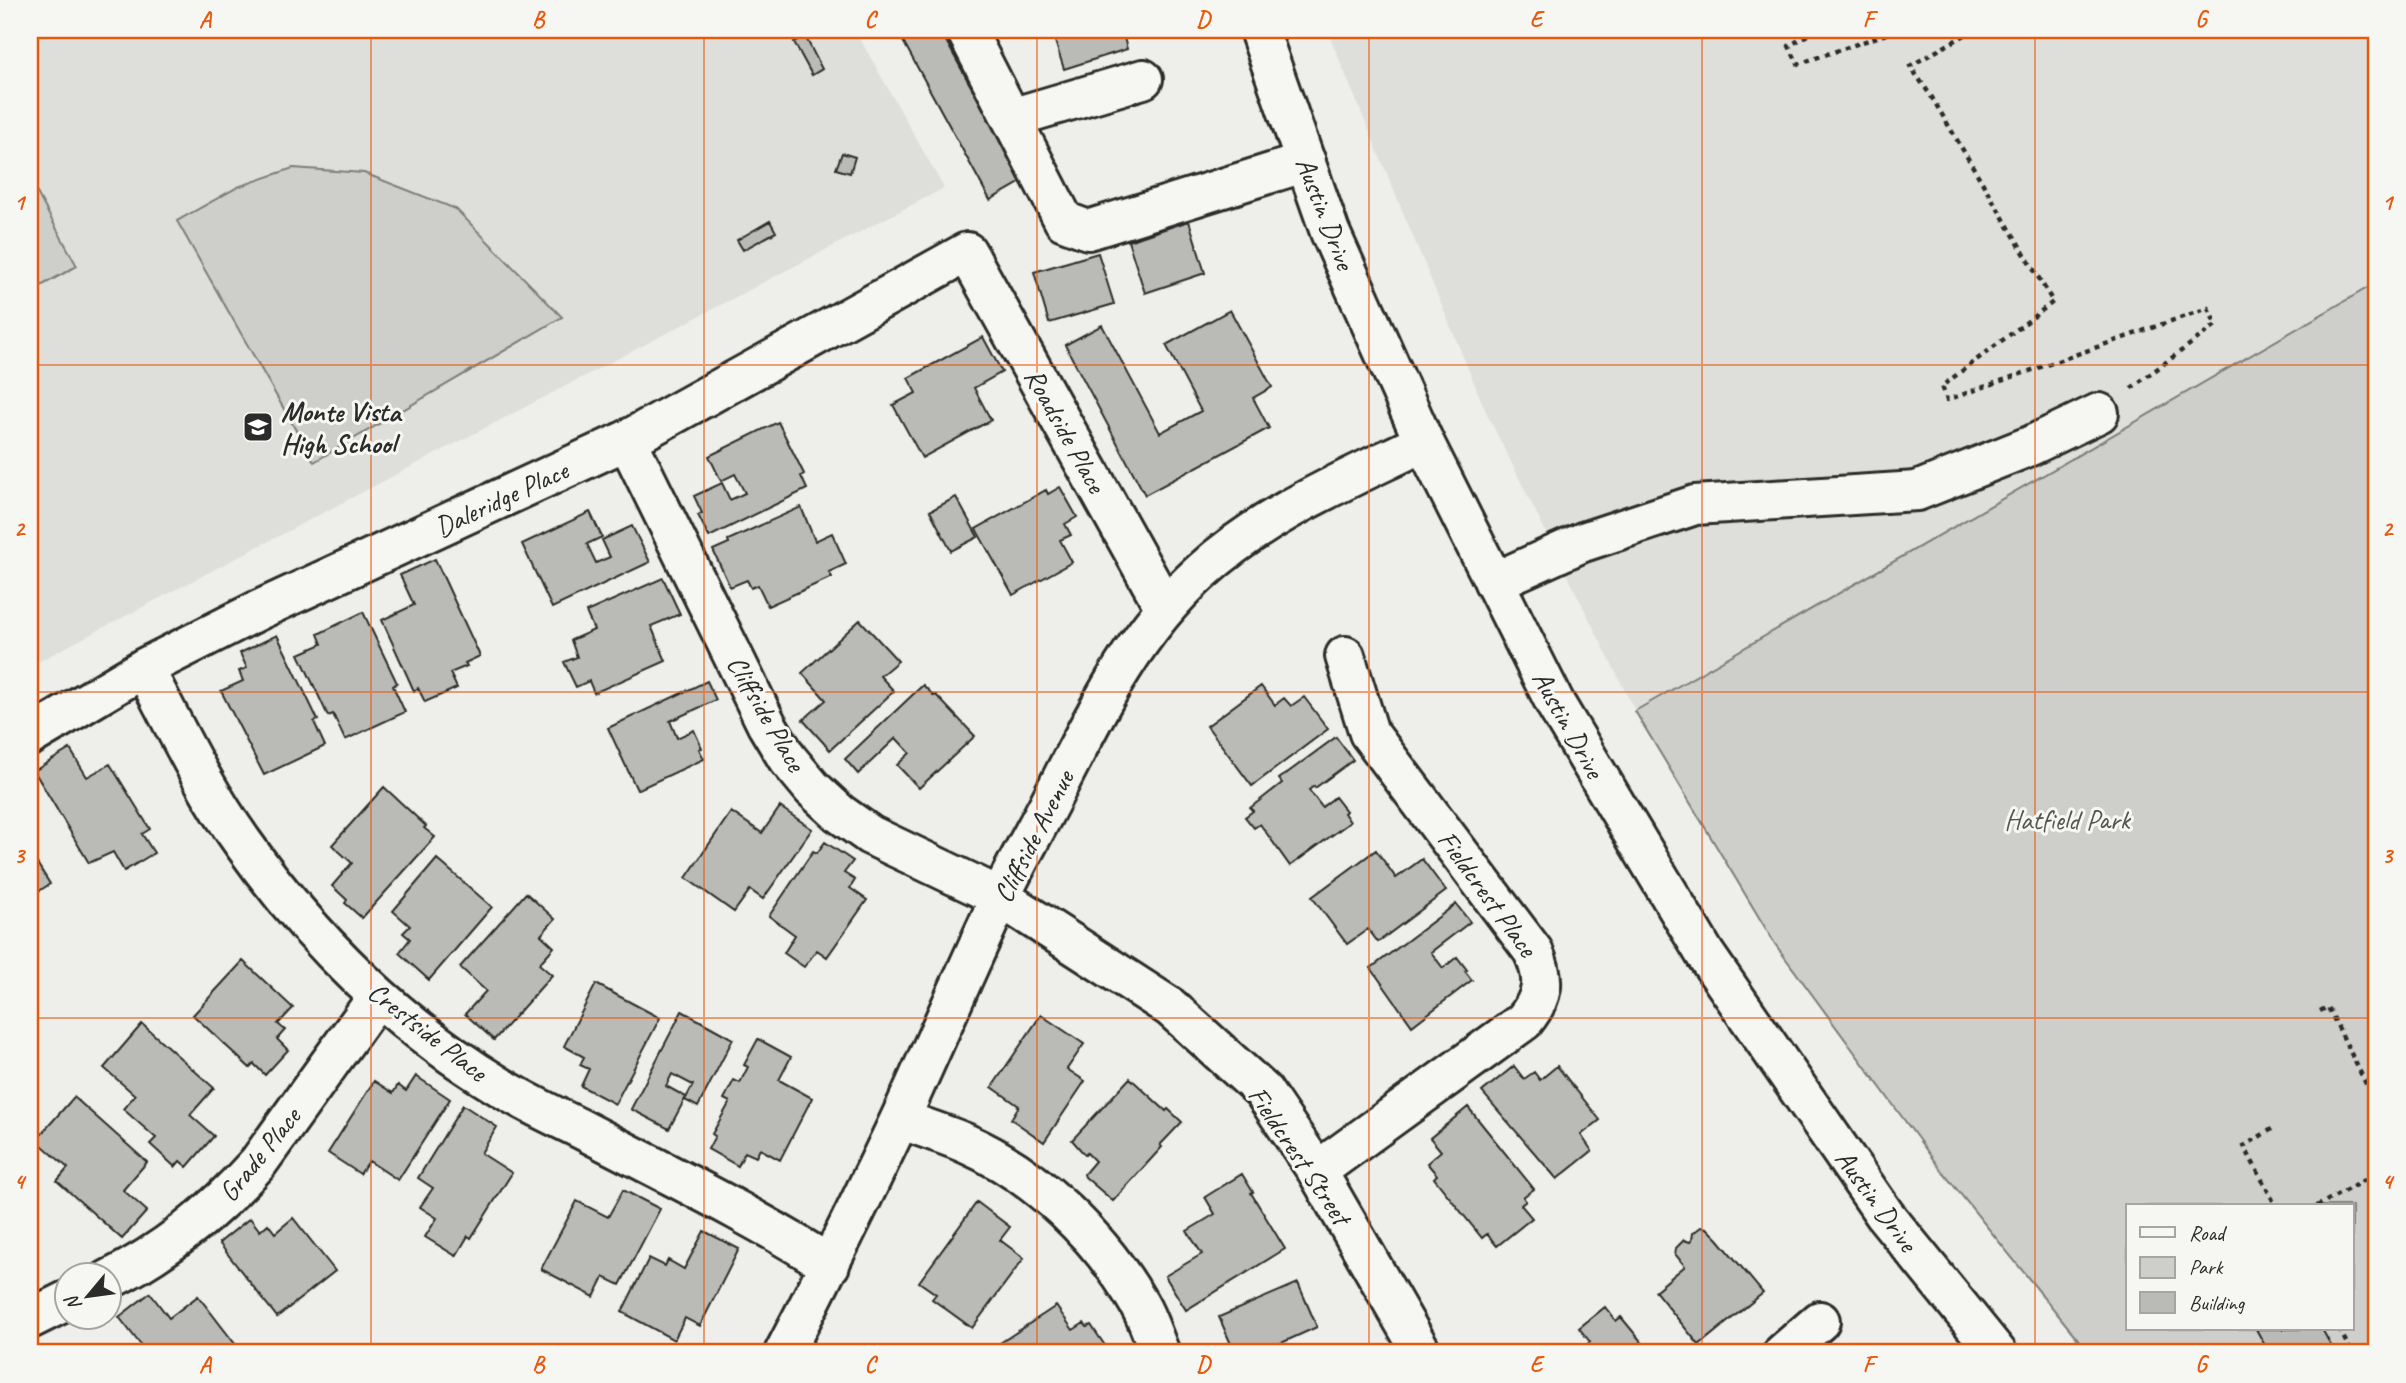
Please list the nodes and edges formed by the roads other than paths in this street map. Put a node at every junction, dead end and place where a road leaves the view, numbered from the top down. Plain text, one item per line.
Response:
1 (966, 30) edge
2 (1259, 30) edge
3 (1143, 79) dead end
4 (1011, 118) junction
5 (1306, 162) junction
6 (967, 252) joint
7 (2099, 412) road end
8 (627, 440) junction
9 (1424, 442) junction
10 (1494, 582) junction
11 (1166, 608) junction
12 (1345, 656) dead end
13 (144, 668) junction
14 (30, 736) edge
15 (1000, 897) junction
16 (378, 996) junction
17 (900, 1119) junction
18 (1317, 1171) junction
19 (830, 1265) junction
20 (122, 1273) edge
21 (52, 1308) edge
22 (30, 1319) edge
23 (1820, 1321) dead end
24 (784, 1353) edge
25 (1160, 1353) edge
26 (1422, 1353) edge
27 (1783, 1353) edge
28 (1997, 1353) edge

1 - 4 street
2 - 5 street, Austin Drive
3 - 4 street
4 - 5 street
5 - 9 street, Austin Drive
6 - 8 street, Daleridge Place
6 - 11 street, Roadside Place
7 - 10 street
8 - 13 street, Daleridge Place
8 - 15 street, Cliffside Place
9 - 10 street, Austin Drive
9 - 11 street, Cliffside Avenue
10 - 28 street, Austin Drive
11 - 15 street, Cliffside Avenue
12 - 18 street, Fieldcrest Place
13 - 14 street, Daleridge Place
13 - 16 street, Crestside Place
15 - 17 street, Cliffside Avenue
15 - 18 street, Fieldcrest Street
16 - 19 street, Crestside Place
16 - 20 street, Grade Place
17 - 19 street, Cliffside Avenue
17 - 25 street
18 - 26 street, Fieldcrest Street
19 - 24 street, Cliffside Avenue
21 - 22 street
23 - 27 street

